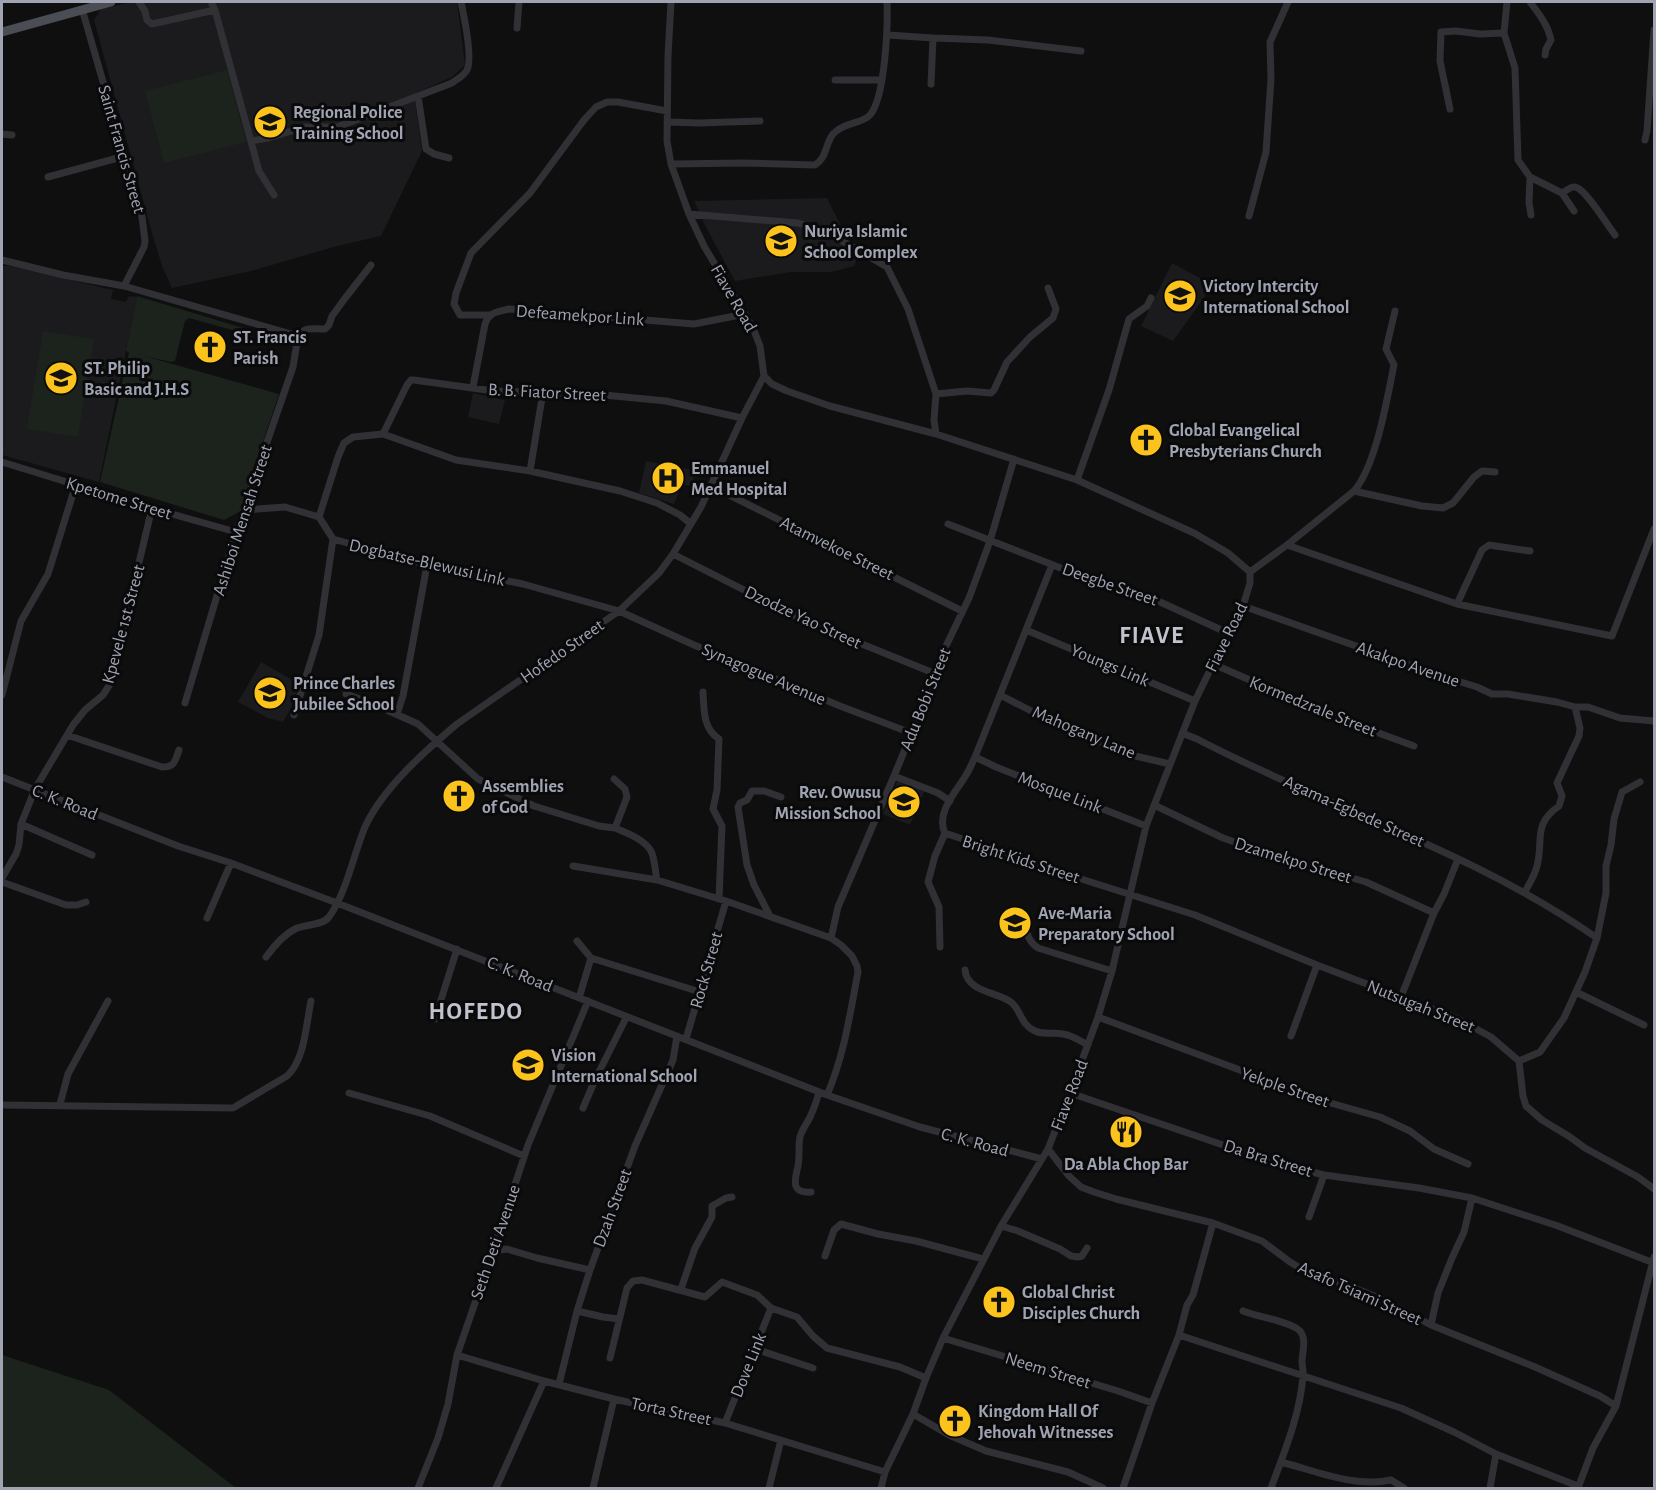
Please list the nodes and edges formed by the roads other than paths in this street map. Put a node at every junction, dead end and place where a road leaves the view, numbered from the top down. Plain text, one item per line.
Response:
1 (111, 2) edge
2 (139, 2) edge
3 (211, 2) edge
4 (461, 2) edge
5 (519, 2) edge
6 (670, 2) edge
7 (887, 2) edge
8 (1288, 2) edge
9 (1507, 2) edge
10 (1530, 2) edge
11 (82, 9) junction
12 (215, 10) junction
13 (517, 28) dead end
14 (1654, 30) edge
15 (2, 32) edge
16 (1504, 33) junction
17 (888, 35) junction
18 (933, 39) junction
19 (1081, 51) dead end
20 (1545, 55) dead end
21 (836, 80) dead end
22 (881, 80) junction
23 (931, 84) dead end
24 (418, 96) junction
25 (1450, 109) dead end
26 (667, 111) junction
27 (760, 121) dead end
28 (667, 122) junction
29 (2, 134) edge
30 (12, 135) dead end
31 (1645, 140) dead end
32 (251, 141) junction
33 (124, 156) junction
34 (449, 158) dead end
35 (671, 164) junction
36 (48, 177) dead end
37 (1530, 177) junction
38 (1563, 193) junction
39 (274, 195) dead end
40 (1574, 211) dead end
41 (689, 214) junction
42 (1531, 215) dead end
43 (1249, 216) dead end
44 (1615, 235) dead end
45 (2, 260) edge
46 (371, 266) dead end
47 (124, 286) junction
48 (1048, 288) dead end
49 (1151, 298) dead end
50 (1395, 311) dead end
51 (490, 315) junction
52 (745, 315) junction
53 (298, 336) junction
54 (764, 376) junction
55 (473, 387) junction
56 (543, 392) junction
57 (936, 394) junction
58 (742, 418) junction
59 (383, 434) junction
60 (936, 435) junction
61 (1014, 459) junction
62 (2, 462) edge
63 (530, 471) junction
64 (1495, 472) dead end
65 (1077, 480) junction
66 (76, 484) junction
67 (711, 486) junction
68 (1354, 491) junction
69 (153, 508) junction
70 (244, 510) junction
71 (319, 517) junction
72 (691, 524) junction
73 (948, 524) dead end
74 (1654, 529) edge
75 (236, 532) junction
76 (333, 539) junction
77 (990, 541) junction
78 (1287, 545) junction
79 (1530, 551) dead end
80 (673, 554) junction
81 (427, 565) junction
82 (1052, 565) junction
83 (1250, 572) junction
84 (1457, 604) junction
85 (1243, 606) junction
86 (620, 611) junction
87 (962, 611) junction
88 (1026, 630) junction
89 (1228, 633) junction
90 (1213, 664) junction
91 (936, 674) junction
92 (703, 692) dead end
93 (346, 694) dead end
94 (1000, 694) junction
95 (2, 696) edge
96 (1195, 701) junction
97 (185, 703) dead end
98 (1575, 707) junction
99 (397, 714) junction
100 (294, 715) dead end
101 (1654, 721) edge
102 (911, 733) junction
103 (1182, 733) junction
104 (67, 735) junction
105 (436, 741) junction
106 (1414, 746) dead end
107 (179, 750) dead end
108 (975, 757) junction
109 (1170, 764) junction
110 (894, 776) junction
111 (2, 777) edge
112 (614, 779) dead end
113 (1640, 782) dead end
114 (958, 787) junction
115 (35, 789) junction
116 (938, 793) junction
117 (781, 796) dead end
118 (950, 801) junction
119 (1154, 805) junction
120 (21, 824) junction
121 (1146, 826) junction
122 (615, 828) junction
123 (945, 833) junction
124 (92, 855) dead end
125 (1458, 859) junction
126 (231, 863) junction
127 (573, 866) dead end
128 (2, 880) edge
129 (657, 880) junction
130 (1525, 892) junction
131 (1129, 894) junction
132 (723, 900) junction
133 (86, 902) dead end
134 (337, 903) junction
135 (1434, 913) junction
136 (770, 916) junction
137 (207, 918) dead end
138 (1027, 933) dead end
139 (831, 938) junction
140 (1597, 938) junction
141 (577, 941) dead end
142 (940, 947) dead end
143 (457, 949) junction
144 (266, 957) dead end
145 (591, 958) junction
146 (1317, 965) junction
147 (965, 970) dead end
148 (1112, 971) junction
149 (700, 992) junction
150 (1576, 992) junction
151 (1401, 997) junction
152 (579, 998) junction
153 (108, 1001) dead end
154 (311, 1001) dead end
155 (588, 1001) junction
156 (1098, 1017) junction
157 (626, 1018) junction
158 (435, 1019) dead end
159 (1644, 1025) dead end
160 (677, 1036) junction
161 (1291, 1036) dead end
162 (686, 1039) junction
163 (1088, 1045) junction
164 (1519, 1061) junction
165 (349, 1093) dead end
166 (823, 1093) junction
167 (1070, 1094) junction
168 (60, 1104) junction
169 (2, 1105) edge
170 (583, 1108) dead end
171 (1048, 1149) junction
172 (524, 1156) junction
173 (1042, 1159) junction
174 (1468, 1164) dead end
175 (1324, 1175) junction
176 (1654, 1189) edge
177 (811, 1192) dead end
178 (732, 1197) dead end
179 (1472, 1198) junction
180 (1308, 1217) dead end
181 (1213, 1223) junction
182 (1001, 1226) junction
183 (1087, 1248) dead end
184 (493, 1251) junction
185 (825, 1256) dead end
186 (983, 1259) junction
187 (1654, 1261) edge
188 (590, 1270) junction
189 (681, 1289) junction
190 (771, 1308) junction
191 (577, 1311) junction
192 (1243, 1311) dead end
193 (619, 1319) junction
194 (1431, 1325) junction
195 (1179, 1335) junction
196 (943, 1338) junction
197 (755, 1349) junction
198 (457, 1355) junction
199 (610, 1358) dead end
200 (813, 1368) dead end
201 (1304, 1375) junction
202 (926, 1378) junction
203 (544, 1381) junction
204 (559, 1384) junction
205 (614, 1399) junction
206 (1152, 1403) junction
207 (1616, 1406) junction
208 (913, 1414) junction
209 (725, 1423) junction
210 (781, 1440) junction
211 (1496, 1454) junction
212 (1281, 1462) junction
213 (885, 1472) junction
214 (1578, 1487) edge
215 (418, 1488) edge
216 (496, 1488) edge
217 (593, 1488) edge
218 (770, 1488) edge
219 (881, 1488) edge
220 (1103, 1488) edge
221 (1123, 1488) edge
222 (1271, 1488) edge
223 (1404, 1488) edge
224 (1490, 1488) edge

1 - 11 main road
2 - 12 street
3 - 12 street
4 - 24 street
5 - 13 street
6 - 26 street, Fiave Road
7 - 17 street
8 - 43 street
9 - 16 street
10 - 20 street
11 - 15 main road
11 - 33 street, Saint Francis Street
12 - 32 street
14 - 31 street
16 - 25 street
16 - 37 street
17 - 18 street
17 - 22 street
18 - 19 street
18 - 23 street
21 - 22 street
22 - 35 street
24 - 32 street
24 - 34 street
26 - 28 street, Fiave Road
26 - 51 street
27 - 28 street
28 - 35 street, Fiave Road
29 - 30 street
32 - 39 street
33 - 36 street
33 - 47 street, Saint Francis Street
35 - 41 street, Fiave Road
37 - 38 street
37 - 42 street
38 - 40 street
38 - 44 street
41 - 52 street, Fiave Road
41 - 57 street
45 - 47 street
46 - 53 street
47 - 53 street
48 - 57 street
49 - 65 street
50 - 68 street
51 - 52 street, Defeamekpor Link
51 - 55 street, Defeamekpor Link
52 - 54 street, Fiave Road
53 - 70 street, Ashiboi Mensah Street
54 - 58 street, Hofedo Street
54 - 60 street
55 - 56 street, B. B. Fiator Street
55 - 59 street, B. B. Fiator Street
56 - 58 street, B. B. Fiator Street
56 - 63 street
57 - 60 street
58 - 67 street, Hofedo Street
59 - 63 street
59 - 71 street
60 - 61 street
61 - 65 street
61 - 77 street, Adu Bobi Street
62 - 66 street, Kpetome Street
63 - 72 street
64 - 68 street
65 - 83 street
66 - 69 street, Kpetome Street
66 - 95 street
67 - 72 street, Hofedo Street
67 - 87 street, Atamvekoe Street
68 - 78 street
69 - 75 street, Kpetome Street
69 - 104 street, Kpevele 1st Street
70 - 71 street
70 - 75 street, Ashiboi Mensah Street
71 - 76 street, Dogbatse-Blewusi Link
72 - 80 street, Hofedo Street
73 - 77 street, Deegbe Street
74 - 84 street
75 - 97 street, Ashiboi Mensah Street
76 - 81 street, Dogbatse-Blewusi Link
76 - 100 street
77 - 82 street, Deegbe Street
77 - 87 street, Adu Bobi Street
78 - 83 street
78 - 84 street
79 - 84 street
80 - 86 street, Hofedo Street
80 - 91 street, Dzodze Yao Street
81 - 86 street, Dogbatse-Blewusi Link
81 - 99 street
82 - 88 street, Bright Kids Street
82 - 89 street, Deegbe Street
83 - 85 street, Fiave Road
85 - 89 street, Fiave Road
85 - 98 street, Akakpo Avenue
86 - 102 street, Synagogue Avenue
86 - 105 street, Hofedo Street
87 - 91 street, Adu Bobi Street
88 - 94 street, Bright Kids Street
88 - 96 street, Youngs Link
89 - 90 street, Fiave Road
90 - 96 street, Fiave Road
90 - 106 street, Kormedzrale Street
91 - 102 street, Adu Bobi Street
92 - 132 street, Rock Street
93 - 99 street
94 - 108 street, Bright Kids Street
94 - 109 street, Mahogany Lane
96 - 103 street, Fiave Road
98 - 101 street, Akakpo Avenue
98 - 130 street
99 - 105 street
102 - 110 street, Adu Bobi Street
103 - 109 street, Fiave Road
103 - 125 street, Agama-Egbede Street
104 - 107 street
104 - 115 street, Kpevele 1st Street
105 - 122 street
105 - 134 street, Hofedo Street
108 - 114 street, Bright Kids Street
108 - 121 street, Mosque Link
109 - 119 street, Fiave Road
110 - 116 street
110 - 139 street, Adu Bobi Street
111 - 115 street, C. K. Road
112 - 122 street
113 - 140 street
114 - 116 street
114 - 118 street, Bright Kids Street
115 - 120 street, Kpevele 1st Street
115 - 126 street, C. K. Road
116 - 118 street
117 - 136 street
118 - 123 street, Bright Kids Street
119 - 121 street, Fiave Road
119 - 135 street, Dzamekpo Street
120 - 124 street
120 - 128 street, Kpevele 1st Street
121 - 131 street, Fiave Road
122 - 129 street
123 - 131 street, Bright Kids Street
123 - 142 street
125 - 130 street, Agama-Egbede Street
125 - 135 street
126 - 134 street, C. K. Road
126 - 137 street
127 - 129 street
128 - 133 street
129 - 132 street
130 - 140 street, Agama-Egbede Street
131 - 146 street, Nutsugah Street
131 - 148 street, Fiave Road
132 - 136 street
132 - 149 street, Rock Street
134 - 143 street, C. K. Road
134 - 144 street
135 - 151 street
136 - 139 street
138 - 148 street
139 - 166 street
140 - 150 street
141 - 145 street
143 - 152 street, C. K. Road
143 - 158 street
145 - 149 street
145 - 152 street
146 - 151 street, Nutsugah Street
146 - 161 street
147 - 163 street
148 - 156 street, Fiave Road
149 - 162 street, Rock Street
150 - 159 street
150 - 164 street
151 - 164 street, Nutsugah Street
152 - 155 street, C. K. Road
153 - 168 street
154 - 168 street
155 - 157 street, C. K. Road
155 - 172 street, Seth Deti Avenue
156 - 163 street, Fiave Road
156 - 174 street, Yekple Street
157 - 160 street, C. K. Road
157 - 170 street
160 - 162 street, C. K. Road
160 - 188 street, Dzah Street
162 - 166 street, C. K. Road
163 - 167 street, Fiave Road
164 - 176 street
165 - 172 street
166 - 173 street, C. K. Road
166 - 177 street
167 - 171 street, Fiave Road
167 - 175 street, Da Bra Street
168 - 169 street
171 - 173 street, Fiave Road
171 - 181 street, Asafo Tsiami Street
172 - 184 street, Seth Deti Avenue
173 - 182 street, Fiave Road
175 - 179 street, Da Bra Street
175 - 180 street
178 - 189 street
179 - 187 street, Da Bra Street
179 - 194 street
181 - 194 street, Asafo Tsiami Street
181 - 195 street
182 - 183 street
182 - 186 street, Fiave Road
184 - 188 street
184 - 198 street, Seth Deti Avenue
185 - 186 street
186 - 196 street, Fiave Road
187 - 207 street
188 - 191 street, Dzah Street
189 - 190 street
189 - 193 street
190 - 197 street, Dove Link
190 - 202 street
191 - 193 street
191 - 204 street, Dzah Street
192 - 201 street
193 - 199 street
194 - 207 street, Asafo Tsiami Street
195 - 201 street
195 - 206 street
196 - 202 street, Fiave Road
196 - 206 street, Neem Street
197 - 200 street
197 - 209 street, Dove Link
198 - 203 street, Torta Street
198 - 215 street, Seth Deti Avenue
201 - 211 street
201 - 212 street
202 - 208 street, Fiave Road
203 - 204 street, Torta Street
203 - 216 street
204 - 205 street, Torta Street
205 - 209 street, Torta Street
205 - 217 street
206 - 221 street
207 - 214 street
208 - 213 street, Fiave Road
208 - 220 street
209 - 210 street, Torta Street
210 - 213 street, Torta Street
210 - 218 street
211 - 214 street
211 - 224 street
212 - 222 street
212 - 223 street
213 - 219 street, Fiave Road

